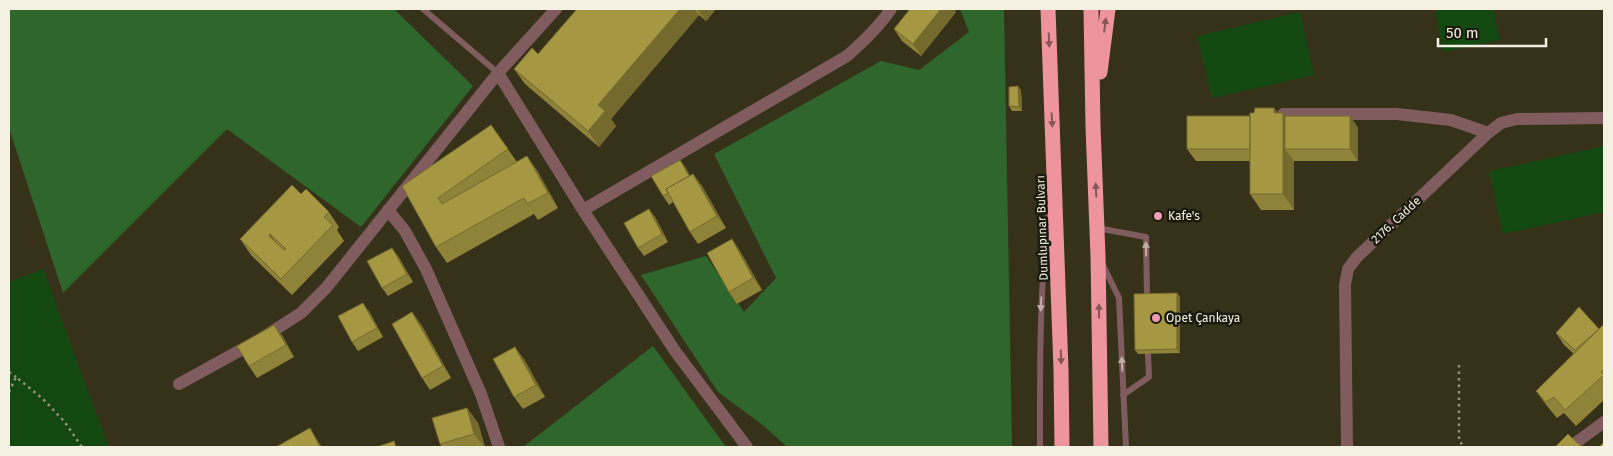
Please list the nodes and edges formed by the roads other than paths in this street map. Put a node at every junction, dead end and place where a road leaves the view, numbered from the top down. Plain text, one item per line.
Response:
1 (424, 9) edge
2 (556, 9) edge
3 (891, 9) edge
4 (1048, 9) edge
5 (1090, 9) edge
6 (1108, 9) edge
7 (498, 72) junction
8 (1283, 114) edge
9 (1604, 118) edge
10 (1093, 126) junction
11 (1488, 133) junction
12 (1055, 169) junction
13 (388, 210) junction
14 (583, 210) junction
15 (1097, 228) junction
16 (1098, 256) junction
17 (1147, 298) edge
18 (1148, 354) edge
19 (179, 384) dead end
20 (1123, 395) junction
21 (1604, 422) edge
22 (499, 447) edge
23 (747, 447) edge
24 (1040, 447) edge
25 (1062, 447) edge
26 (1101, 447) edge
27 (1126, 447) edge
28 (1347, 447) edge
29 (1570, 447) edge

1 - 7 lane
2 - 7 street
3 - 14 street
4 -> 12 highway, Dumlupınar Bulvarı
5 - 10 highway
10 -> 6 highway
7 - 13 street
7 - 14 street
8 - 11 street
9 - 11 street, 2176. Cadde
15 -> 10 highway
11 - 28 street, 2176. Cadde
12 -> 24 lane
12 -> 25 highway, Dumlupınar Bulvarı
13 - 19 street
13 - 22 street
14 - 23 street
15 - 16 highway
17 -> 15 lane
20 -> 16 lane
26 -> 16 highway
18 - 20 lane
20 - 27 lane
21 - 29 street

